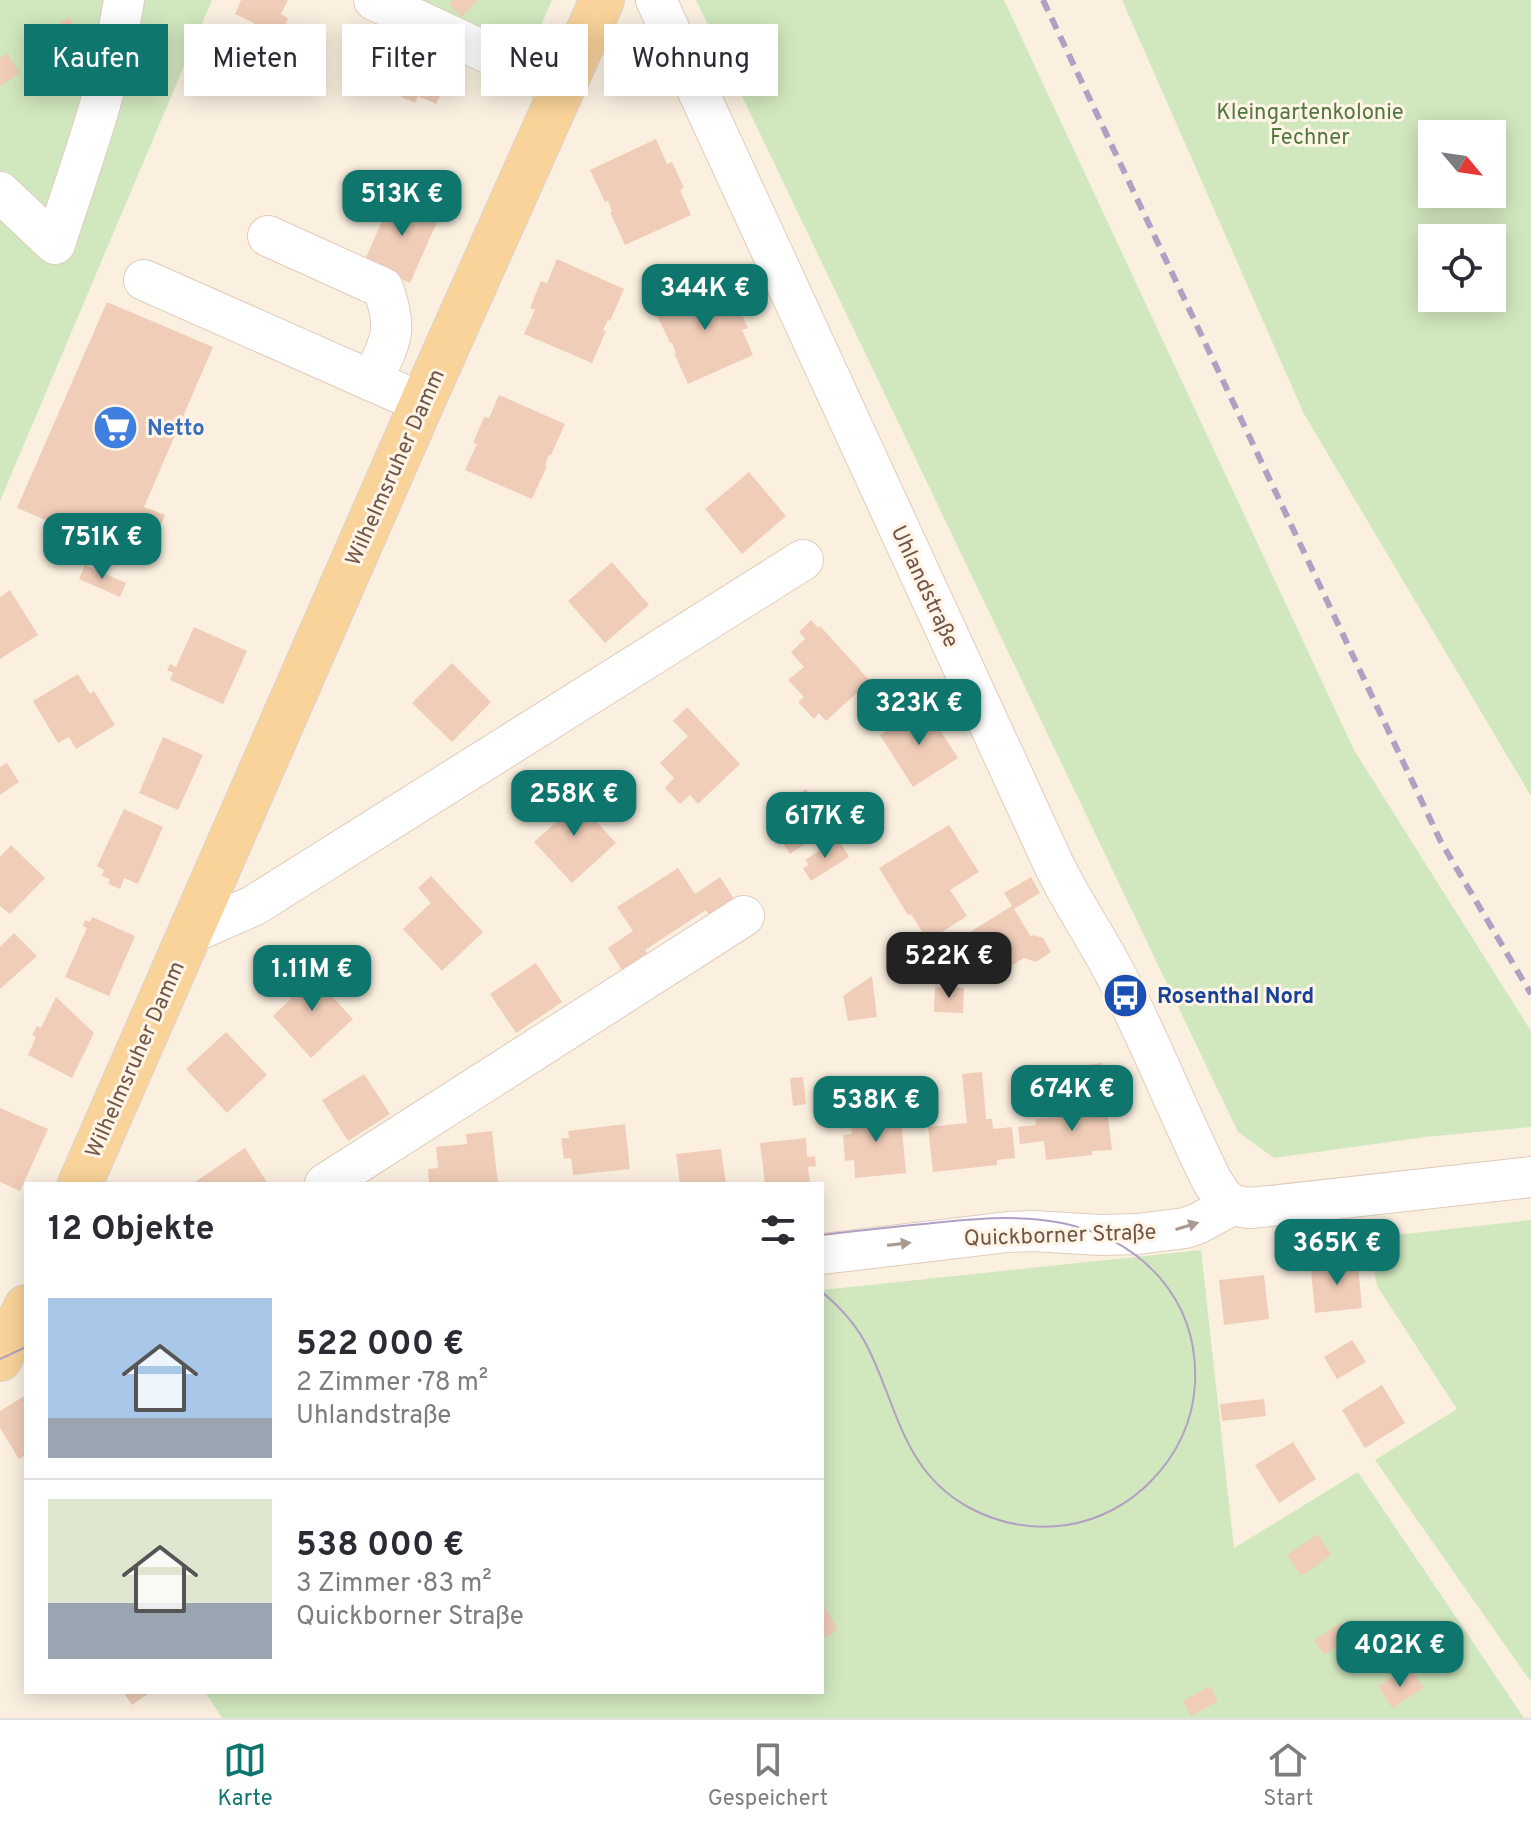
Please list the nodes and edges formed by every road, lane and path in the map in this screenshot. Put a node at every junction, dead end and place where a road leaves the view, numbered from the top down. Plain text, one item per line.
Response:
1 (124, 0) edge
2 (374, 0) edge
3 (602, 0) edge
4 (656, 0) edge
5 (588, 32) edge
6 (481, 50) edge
7 (559, 96) edge
8 (0, 192) edge
9 (268, 236) dead end
10 (144, 280) dead end
11 (372, 381) junction
12 (422, 403) junction
13 (803, 560) dead end
14 (744, 916) dead end
15 (189, 934) junction
16 (1531, 1177) edge
17 (81, 1182) edge
18 (328, 1182) edge
19 (1232, 1205) junction
20 (824, 1254) edge
21 (24, 1311) edge
22 (24, 1350) edge
23 (0, 1358) edge

1 - 8 street
2 - 6 street
3 - 5 main road, Wilhelmsruher Damm
4 - 19 street, Uhlandstraße
7 - 12 main road, Wilhelmsruher Damm
9 - 11 street
10 - 11 street
11 - 12 street
12 - 15 main road, Wilhelmsruher Damm
13 - 15 street, Wilhelmsruher Damm
14 - 18 street
15 - 17 main road, Wilhelmsruher Damm
16 - 19 street, Quickborner Straße
20 -> 19 street, Quickborner Straße
21 - 23 main road
22 - 23 street

